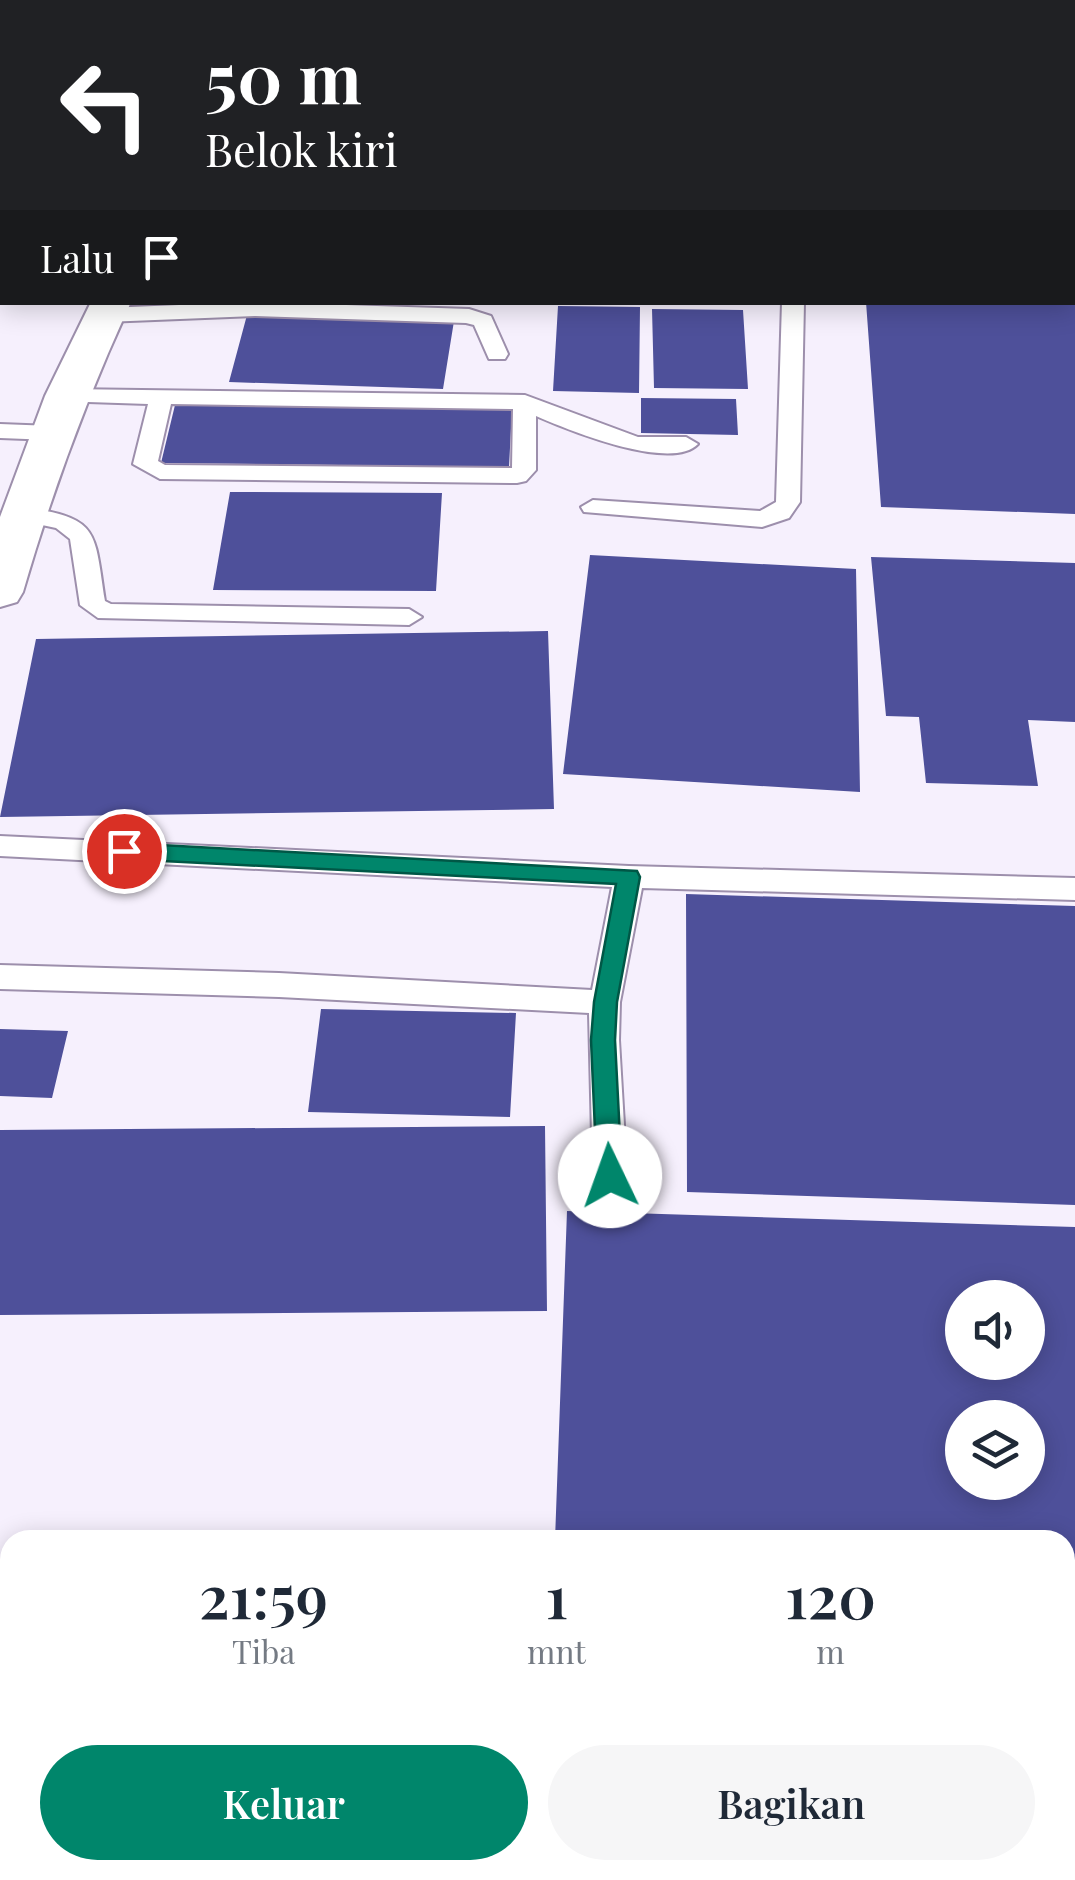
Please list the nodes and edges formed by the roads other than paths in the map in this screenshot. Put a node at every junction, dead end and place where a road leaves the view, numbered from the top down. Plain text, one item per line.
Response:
1 (793, 305) edge
2 (108, 309) edge
3 (496, 354) dead end
4 (161, 397) junction
5 (525, 402) junction
6 (59, 414) junction
7 (0, 431) edge
8 (686, 444) dead end
9 (17, 504) edge
10 (593, 506) dead end
11 (0, 592) edge
12 (409, 618) dead end
13 (0, 846) edge
14 (629, 877) junction
15 (1075, 889) edge
16 (0, 978) edge
17 (606, 1002) junction
18 (610, 1176) dead end

1 - 10 lane
2 - 3 lane
2 - 6 street
4 - 5 lane
4 - 5 lane
4 - 6 lane
5 - 8 lane
6 - 7 lane
6 - 9 street
9 - 11 street
9 - 12 lane
13 - 14 lane
14 - 15 lane
14 - 17 lane
16 - 17 lane
17 - 18 lane

